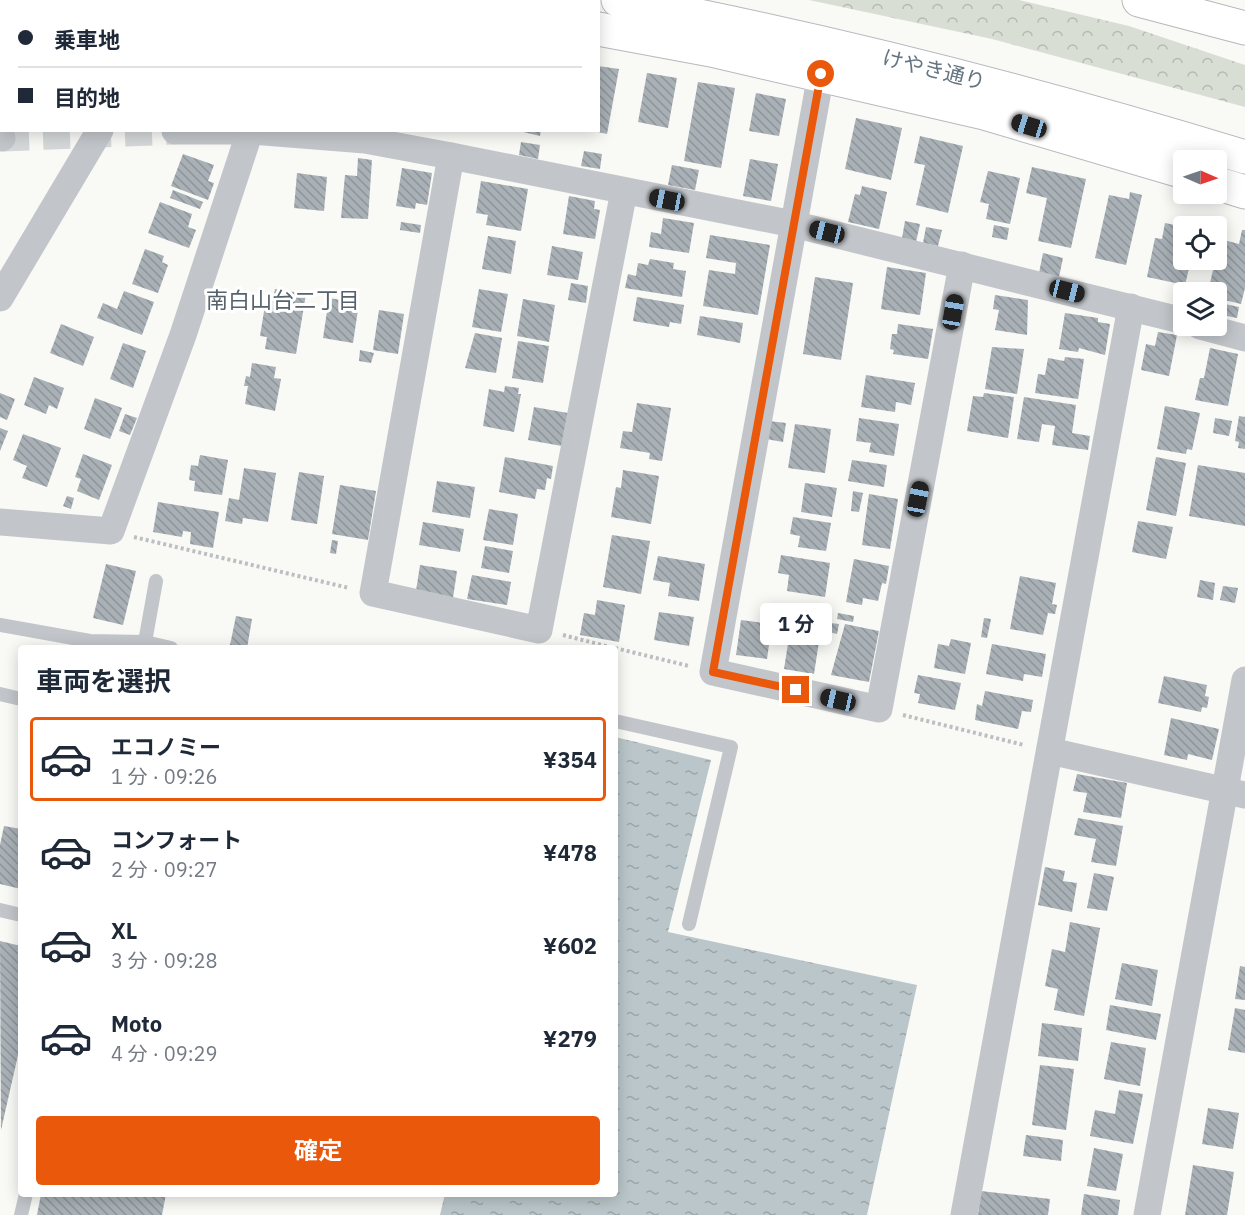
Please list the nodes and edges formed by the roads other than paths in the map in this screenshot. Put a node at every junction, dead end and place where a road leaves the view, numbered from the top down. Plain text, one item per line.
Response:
1 (618, 0) edge
2 (1139, 0) edge
3 (1245, 28) edge
4 (600, 29) edge
5 (821, 74) junction
6 (99, 132) edge
7 (250, 132) edge
8 (263, 132) edge
9 (451, 156) junction
10 (1245, 157) edge
11 (1173, 169) edge
12 (1227, 186) edge
13 (624, 191) junction
14 (1245, 192) edge
15 (793, 224) junction
16 (962, 266) junction
17 (0, 298) edge
18 (1131, 307) junction
19 (1173, 318) edge
20 (1227, 333) edge
21 (1245, 338) edge
22 (0, 522) edge
23 (156, 581) dead end
24 (0, 625) edge
25 (145, 642) junction
26 (158, 645) edge
27 (1245, 680) edge
28 (0, 694) edge
29 (18, 698) edge
30 (618, 721) edge
31 (1050, 751) junction
32 (1235, 793) edge
33 (0, 910) edge
34 (18, 914) edge
35 (689, 924) dead end
36 (25, 1197) edge
37 (21, 1215) edge
38 (963, 1215) edge
39 (1147, 1215) edge

1 - 10 main road, けやき通り
2 - 3 main road
4 - 5 main road, けやき通り
5 - 11 main road, けやき通り
5 - 15 street
6 - 17 street
7 - 22 street
8 - 9 street
9 - 13 street
9 - 13 street
12 - 14 main road
13 - 15 street
15 - 16 street
15 - 16 street
16 - 18 street
18 - 19 street
18 - 31 street
20 - 21 street
23 - 25 lane
24 - 25 lane
25 - 26 lane
27 - 32 street
28 - 29 lane
30 - 35 lane
31 - 32 street
31 - 38 street
32 - 39 street
33 - 34 lane
36 - 37 lane

